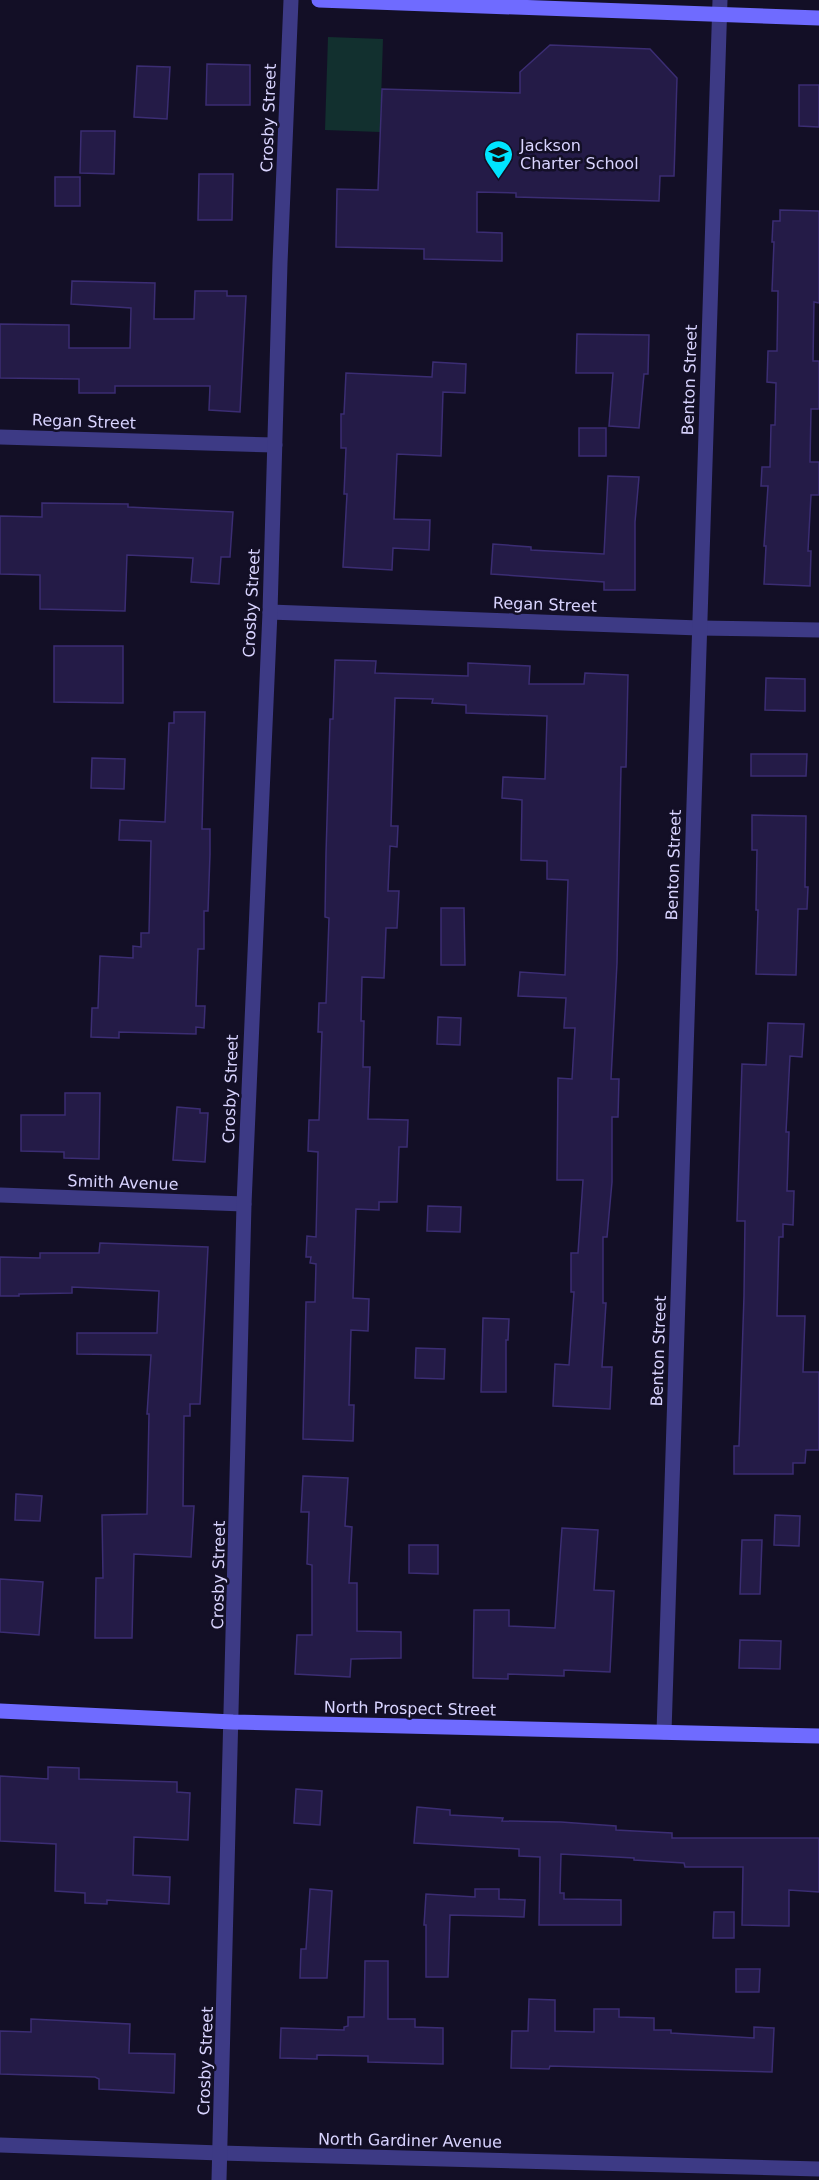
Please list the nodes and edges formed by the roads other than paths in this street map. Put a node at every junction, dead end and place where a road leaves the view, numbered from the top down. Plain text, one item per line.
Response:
1 (291, 0) edge
2 (319, 0) edge
3 (720, 7) edge
4 (819, 18) edge
5 (0, 436) edge
6 (275, 445) junction
7 (270, 612) junction
8 (699, 628) junction
9 (819, 630) edge
10 (0, 1195) edge
11 (244, 1204) junction
12 (0, 1711) edge
13 (232, 1722) junction
14 (664, 1732) junction
15 (819, 1736) edge
16 (0, 2145) edge
17 (220, 2153) junction
18 (819, 2169) edge
19 (219, 2180) edge

1 - 6 street, Crosby Street
2 - 3 street
3 - 4 street
3 - 8 street, Benton Street
5 - 6 street, Regan Street
6 - 7 street, Crosby Street
7 - 8 street, Regan Street
7 - 11 street, Crosby Street
8 - 9 street, Regan Street
8 - 14 street, Benton Street
10 - 11 street, Smith Avenue
11 - 13 street, Crosby Street
12 - 13 street, North Prospect Street
13 - 14 street, North Prospect Street
13 - 17 street, Crosby Street
14 - 15 street, North Prospect Street
16 - 17 street, North Gardiner Avenue
17 - 18 street, North Gardiner Avenue
17 - 19 street, Crosby Street

